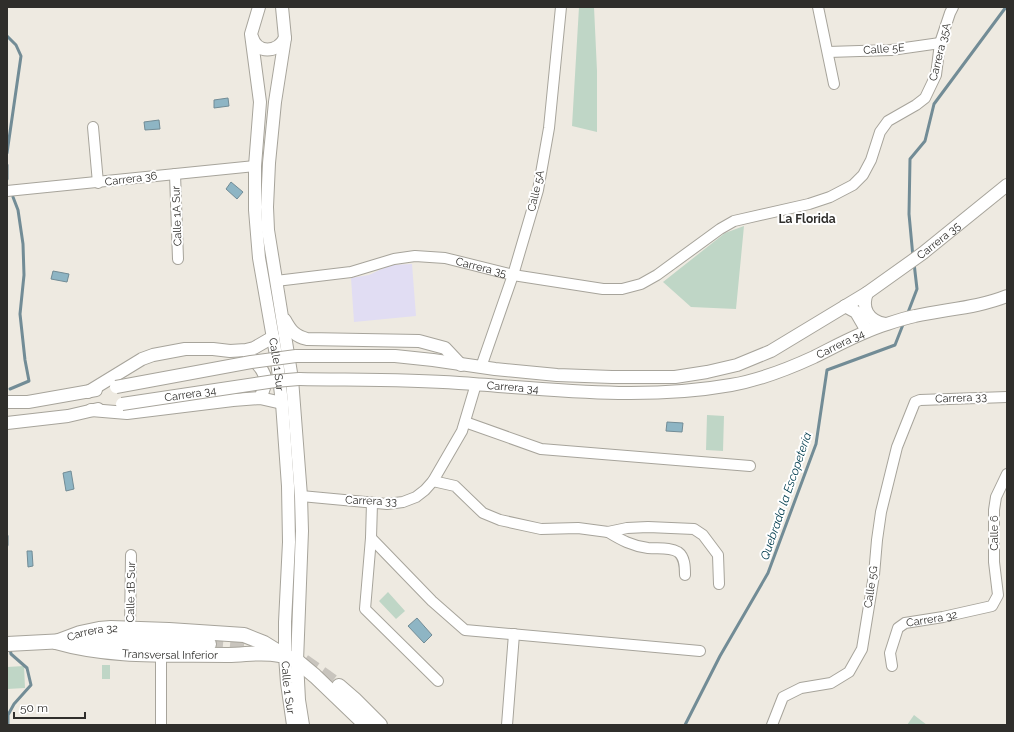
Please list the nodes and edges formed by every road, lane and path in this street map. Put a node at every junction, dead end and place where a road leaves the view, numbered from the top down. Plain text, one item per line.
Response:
1 (259, 7) edge
2 (282, 7) edge
3 (561, 7) edge
4 (818, 7) edge
5 (953, 7) edge
6 (251, 34) junction
7 (285, 38) junction
8 (940, 43) junction
9 (828, 52) junction
10 (834, 84) dead end
11 (93, 127) dead end
12 (255, 166) junction
13 (175, 174) junction
14 (98, 183) junction
15 (1007, 185) edge
16 (7, 192) edge
17 (178, 259) dead end
18 (679, 259) joint
19 (513, 275) junction
20 (276, 281) junction
21 (867, 293) junction
22 (1007, 296) edge
23 (845, 306) junction
24 (282, 316) junction
25 (889, 323) junction
26 (867, 331) junction
27 (273, 337) junction
28 (243, 351) junction
29 (461, 365) junction
30 (481, 367) junction
31 (476, 384) junction
32 (88, 392) junction
33 (1007, 397) edge
34 (260, 398) junction
35 (7, 402) edge
36 (915, 402) joint
37 (282, 403) junction
38 (91, 410) junction
39 (465, 422) junction
40 (7, 423) edge
41 (750, 466) dead end
42 (1007, 474) edge
43 (433, 481) junction
44 (301, 496) junction
45 (372, 503) junction
46 (608, 532) junction
47 (371, 538) junction
48 (131, 555) dead end
49 (685, 575) dead end
50 (719, 584) dead end
51 (998, 595) joint
52 (130, 629) junction
53 (514, 634) junction
54 (56, 642) junction
55 (7, 644) edge
56 (209, 644) tunnel mouth
57 (700, 651) dead end
58 (161, 654) junction
59 (291, 658) junction
60 (892, 666) dead end
61 (438, 681) dead end
62 (339, 686) tunnel mouth
63 (161, 725) edge
64 (293, 725) edge
65 (303, 725) edge
66 (366, 725) edge
67 (380, 725) edge
68 (508, 725) edge
69 (772, 725) edge

1 - 6 street, Calle 1 Sur
2 - 7 street, Calle 1 Sur
3 - 19 street, Calle 5A
4 - 9 street
5 - 8 street, Carrera 35A
6 - 7 street
6 - 12 street, Calle 1 Sur
7 - 20 street, Calle 1 Sur
8 - 9 street, Calle 5E
8 - 18 street, Carrera 35A
9 - 10 street
11 - 14 street
12 - 13 street, Carrera 36
12 - 27 street, Calle 1 Sur
13 - 14 street, Carrera 36
13 - 17 street, Calle 1A Sur
14 - 16 street, Carrera 36
15 - 21 street, Carrera 35
18 - 19 street, Carrera 35
19 - 20 street, Carrera 35
19 - 30 street, Calle 5A
20 - 24 street, Calle 1 Sur
21 - 23 street, Carrera 34
21 - 25 street
22 - 25 street, Carrera 34
23 - 26 street
23 - 30 street, Carrera 34
24 - 29 street
24 - 44 street, Calle 1 Sur
25 - 26 street, Carrera 34
26 - 31 street, Carrera 34
27 - 28 street
27 - 37 street, Calle 1 Sur
28 - 32 street
28 - 34 street
29 - 30 street, Carrera 34
29 - 32 street, Carrera 34, bridge
31 - 38 street, Carrera 34, bridge
31 - 39 street
32 - 35 street, Carrera 34
33 - 36 street, Carrera 33
34 - 37 street
34 - 38 street
36 - 69 street, Calle 5G
37 - 59 street, Calle 1 Sur
38 - 40 street, Carrera 34
39 - 41 street
39 - 43 street
42 - 51 street, Calle 6
43 - 45 street, Carrera 33
43 - 46 street
44 - 45 street, Carrera 33
44 - 59 street, Calle 1 Sur
45 - 47 street
46 - 49 street
46 - 50 street
47 - 53 street
47 - 61 street
48 - 52 street, Calle 1B Sur
51 - 60 street, Carrera 32
52 - 54 main road, Carrera 32
52 - 59 main road, Transversal Inferior
53 - 57 street
53 - 68 street
54 - 55 main road, Transversal Inferior
54 - 56 main road, Transversal Inferior
54 - 58 main road, Transversal Inferior
58 - 59 main road, Transversal Inferior
58 - 63 street
59 - 64 street, Calle 1 Sur
59 - 65 street, Calle 1 Sur
59 - 66 main road, Transversal Inferior
62 - 67 main road

